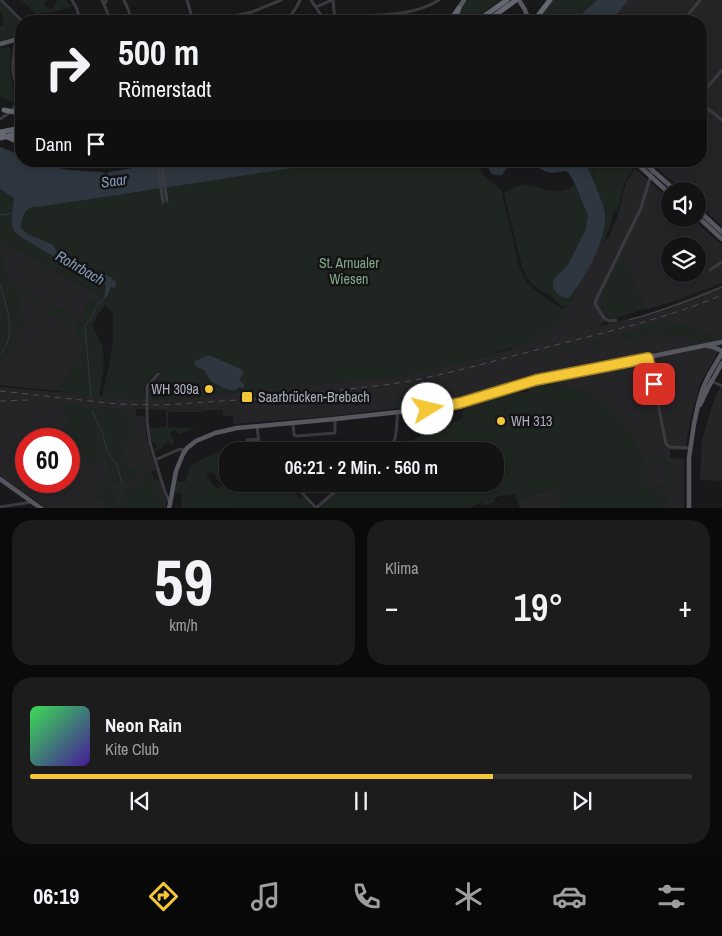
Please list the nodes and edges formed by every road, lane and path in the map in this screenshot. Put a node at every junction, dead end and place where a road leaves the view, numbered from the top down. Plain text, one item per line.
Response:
1 (1, 0) edge
2 (72, 0) edge
3 (102, 0) edge
4 (124, 0) edge
5 (188, 0) edge
6 (281, 0) edge
7 (300, 0) edge
8 (311, 0) edge
9 (332, 0) edge
10 (439, 0) edge
11 (464, 0) edge
12 (507, 0) edge
13 (518, 0) edge
14 (550, 0) edge
15 (700, 0) edge
16 (316, 7) junction
17 (459, 8) junction
18 (16, 15) edge
19 (78, 15) edge
20 (108, 15) edge
21 (130, 15) edge
22 (192, 15) edge
23 (238, 15) edge
24 (291, 15) edge
25 (321, 15) edge
26 (334, 15) edge
27 (383, 15) edge
28 (454, 15) edge
29 (457, 15) edge
30 (486, 15) edge
31 (496, 15) edge
32 (527, 15) edge
33 (539, 15) edge
34 (688, 15) edge
35 (15, 41) edge
36 (2, 43) edge
37 (14, 46) joint
38 (722, 70) edge
39 (15, 77) edge
40 (707, 88) edge
41 (15, 104) edge
42 (707, 108) edge
43 (2, 110) edge
44 (15, 112) edge
45 (0, 118) edge
46 (722, 120) edge
47 (15, 131) edge
48 (15, 132) edge
49 (0, 133) edge
50 (0, 138) edge
51 (15, 141) edge
52 (158, 167) edge
53 (162, 167) edge
54 (641, 167) edge
55 (649, 167) edge
56 (653, 167) edge
57 (652, 170) junction
58 (651, 176) junction
59 (666, 182) edge
60 (661, 185) edge
61 (706, 217) edge
62 (706, 224) edge
63 (722, 232) edge
64 (722, 239) edge
65 (722, 262) edge
66 (710, 270) dead end
67 (616, 320) dead end
68 (722, 342) edge
69 (705, 346) junction
70 (722, 352) edge
71 (648, 358) junction
72 (722, 363) edge
73 (158, 374) dead end
74 (709, 380) junction
75 (722, 386) edge
76 (398, 412) junction
77 (335, 419) junction
78 (293, 423) junction
79 (257, 426) junction
80 (258, 439) junction
81 (247, 440) dead end
82 (259, 442) edge
83 (394, 442) edge
84 (690, 448) junction
85 (185, 450) junction
86 (155, 460) junction
87 (0, 479) edge
88 (301, 492) edge
89 (335, 492) edge
90 (169, 501) junction
91 (32, 502) junction
92 (0, 506) edge
93 (42, 508) edge
94 (169, 508) edge
95 (316, 508) edge
96 (689, 508) edge

1 - 18 street
2 - 19 street
3 - 20 street
4 - 21 street
5 - 22 street
6 - 23 street
7 - 24 street
8 - 16 street
9 - 16 street
9 - 26 street
10 - 27 street
11 - 17 main road
12 - 30 highway
13 - 31 highway
13 - 32 main road
14 - 33 highway
15 - 34 street
16 - 25 street
17 - 28 highway
17 - 29 main road
35 - 36 main road
36 - 37 street
37 - 39 street
38 - 40 street
41 - 45 street
42 - 46 street
43 - 44 highway, bridge
47 - 49 highway
48 - 50 highway, bridge
49 - 51 highway
52 - 53 street
54 - 58 main road
55 - 57 main road
56 - 57 street
57 - 58 street
57 - 59 main road
58 - 60 main road
58 - 67 street
61 - 63 main road
62 - 64 main road
65 - 66 street
68 - 69 main road
69 - 70 main road
69 - 71 main road
70 - 74 main road
71 - 76 main road
71 - 84 street
72 - 74 main road
73 - 86 street
74 - 75 street
74 - 84 main road
76 - 77 main road
76 - 83 street
77 - 78 main road
77 - 78 street
78 - 79 main road
79 - 80 street
79 - 85 main road
80 - 81 street
80 - 82 street
84 - 96 main road
85 - 86 street
85 - 90 main road
86 - 90 street
87 - 91 main road
88 - 95 street
89 - 95 street
90 - 94 main road
91 - 92 street
91 - 93 main road

